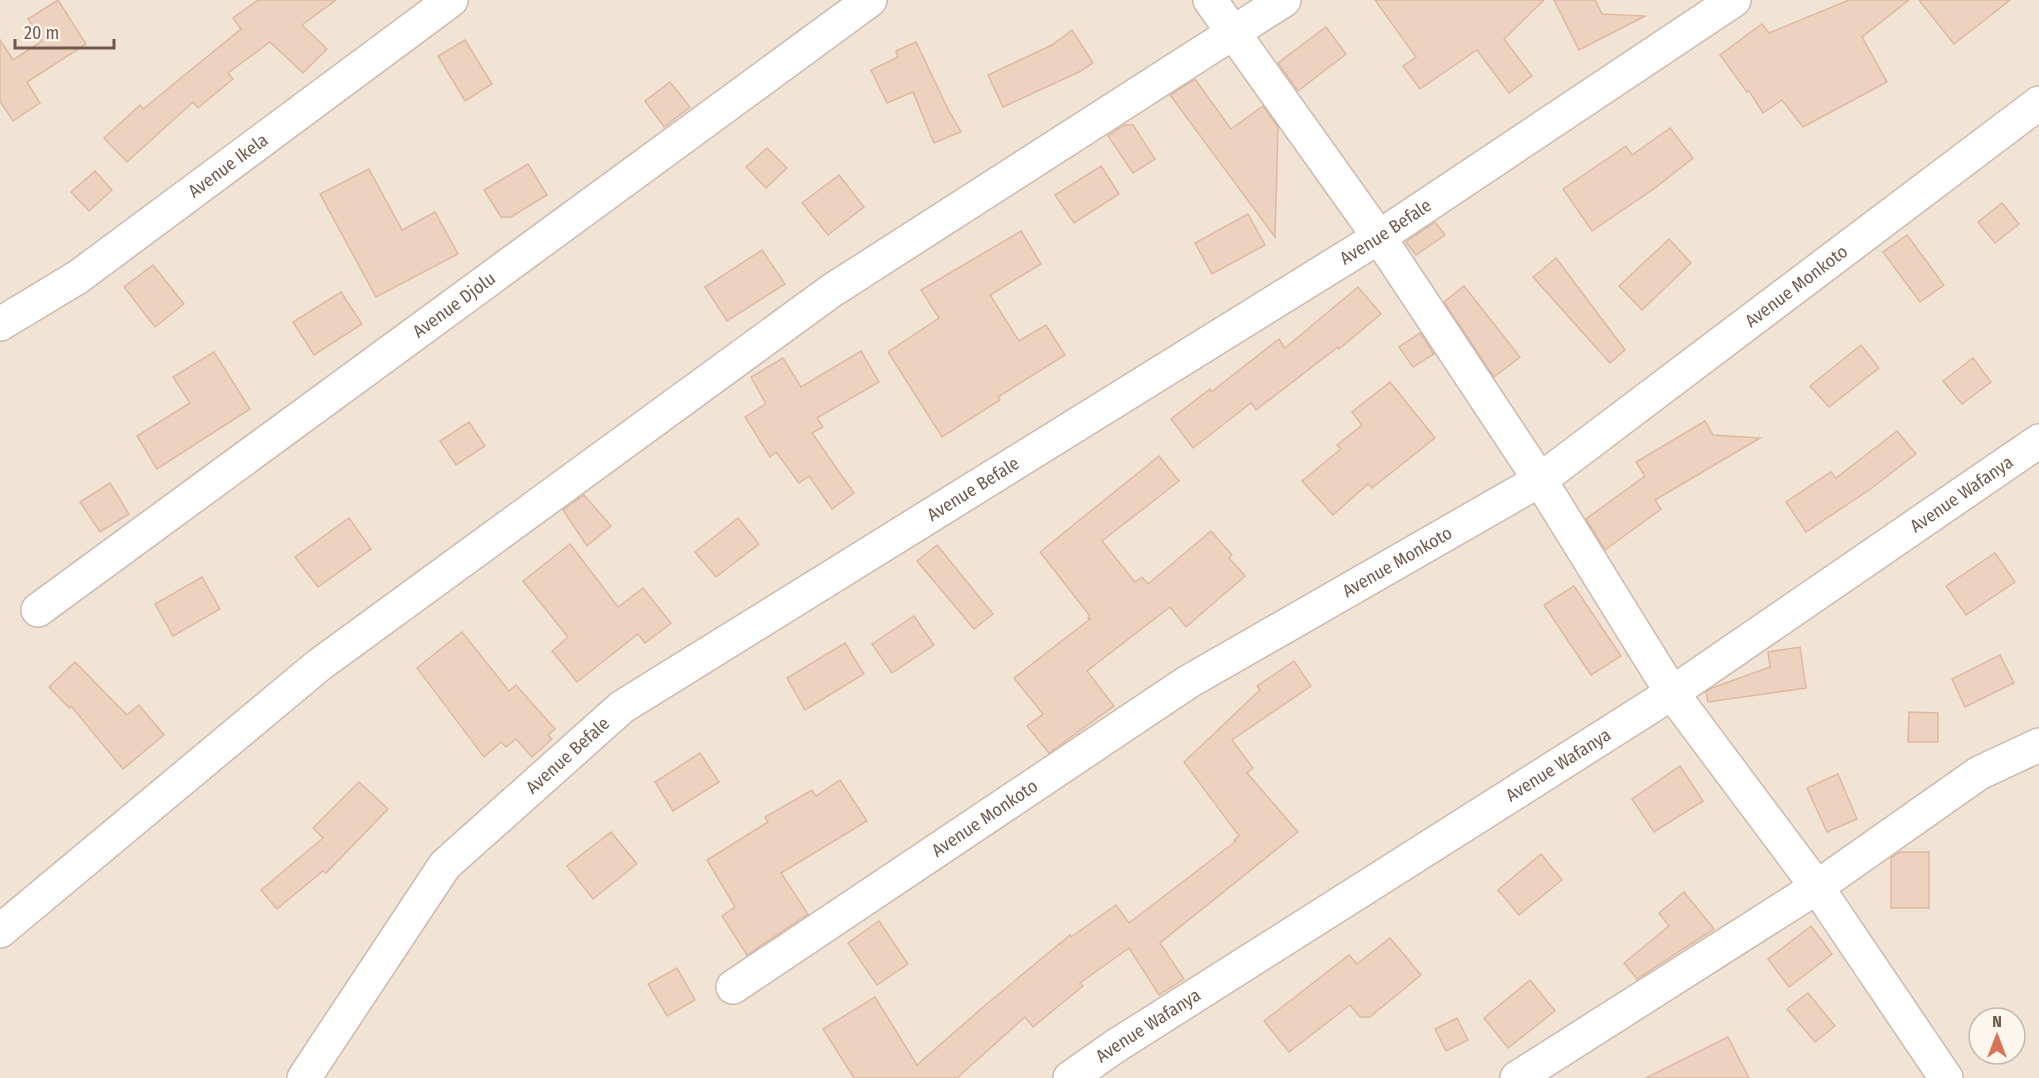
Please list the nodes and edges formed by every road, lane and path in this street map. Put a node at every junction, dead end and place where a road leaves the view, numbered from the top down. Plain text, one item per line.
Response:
1 (451, 0) edge
2 (870, 0) edge
3 (1210, 0) edge
4 (1284, 0) edge
5 (1734, 0) edge
6 (1234, 33) junction
7 (2039, 103) edge
8 (1379, 237) junction
9 (0, 324) edge
10 (2039, 441) edge
11 (1540, 480) junction
12 (38, 610) dead end
13 (1672, 693) junction
14 (2039, 744) edge
15 (1816, 887) junction
16 (0, 931) edge
17 (733, 987) dead end
18 (304, 1078) edge
19 (1070, 1078) edge
20 (1517, 1078) edge
21 (1946, 1078) edge

1 - 9 street, Avenue Ikela
2 - 12 street, Avenue Djolu
3 - 6 street
4 - 6 street
5 - 8 street, Avenue Befale
6 - 8 street
6 - 16 street
7 - 11 street, Avenue Monkoto
8 - 11 street
8 - 18 street, Avenue Befale
10 - 13 street, Avenue Wafanya
11 - 13 street
11 - 17 street, Avenue Monkoto
13 - 15 street
13 - 19 street, Avenue Wafanya
14 - 15 street
15 - 20 street
15 - 21 street

